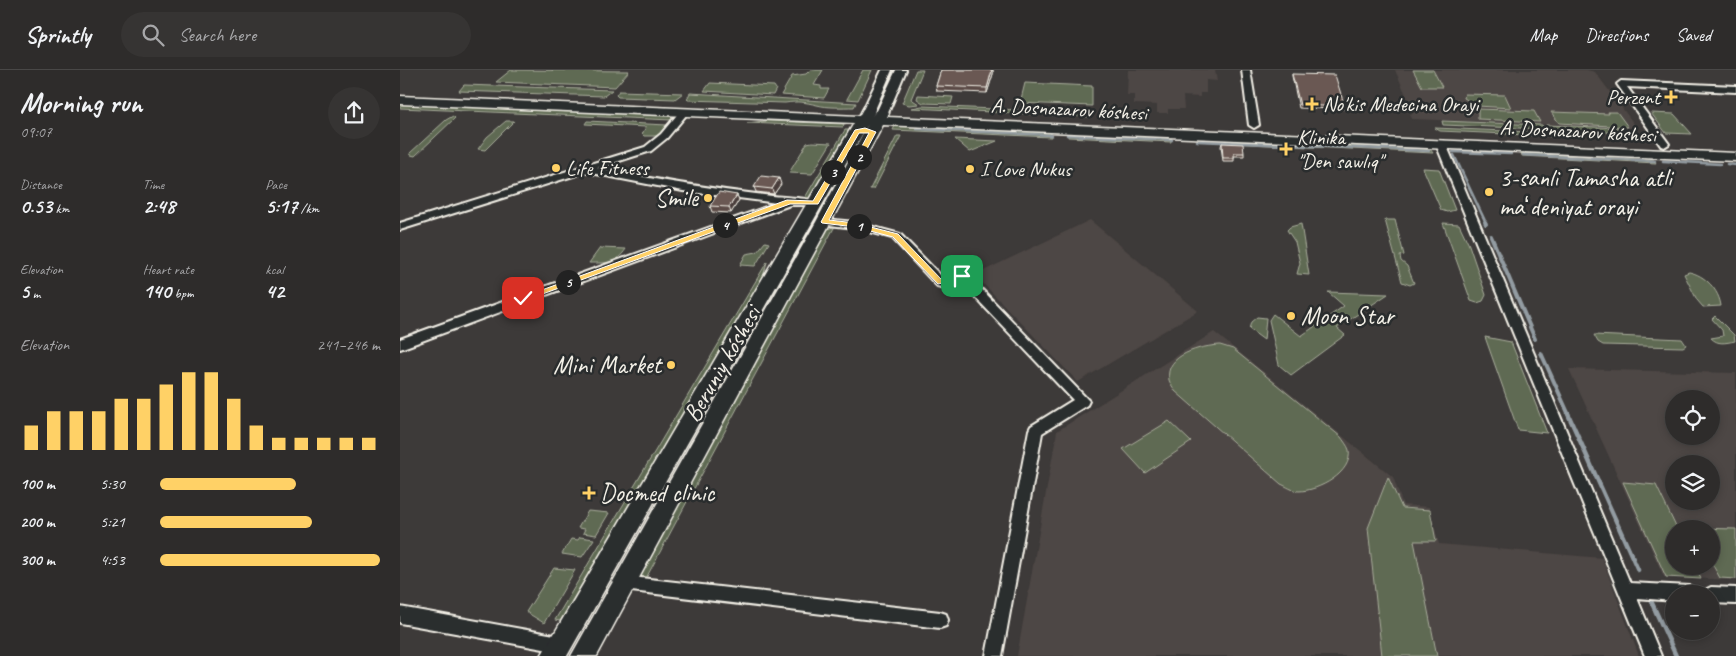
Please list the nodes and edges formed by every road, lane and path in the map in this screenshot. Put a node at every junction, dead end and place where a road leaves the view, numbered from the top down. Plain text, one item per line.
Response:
1 (887, 70) edge
2 (901, 70) edge
3 (1246, 70) edge
4 (1736, 89) edge
5 (400, 92) edge
6 (875, 98) junction
7 (889, 98) junction
8 (400, 100) edge
9 (684, 112) junction
10 (905, 117) junction
11 (864, 120) junction
12 (1254, 125) junction
13 (1441, 144) junction
14 (1664, 144) junction
15 (1736, 147) edge
16 (1736, 157) edge
17 (584, 169) junction
18 (790, 202) junction
19 (815, 203) junction
20 (824, 222) junction
21 (400, 227) edge
22 (400, 344) edge
23 (649, 491) junction
24 (672, 494) junction
25 (624, 582) junction
26 (1626, 590) junction
27 (1665, 592) edge
28 (1720, 595) edge
29 (1736, 596) edge
30 (400, 614) edge
31 (940, 620) dead end
32 (557, 650) edge
33 (583, 656) edge
34 (994, 656) edge
35 (1653, 656) edge

1 - 6 street, Beruniy kóshesi
2 - 7 street, Beruniy kóshesi
3 - 12 street
4 - 14 street
5 - 11 main road, A. Dosnazarov kóshesi
6 - 7 street
6 - 11 street, Beruniy kóshesi
7 - 11 street, Beruniy kóshesi
8 - 9 main road, A. Dosnazarov kóshesi
9 - 11 main road, A. Dosnazarov kóshesi
9 - 17 street
10 - 11 main road, A. Dosnazarov kóshesi
10 - 12 main road, A. Dosnazarov kóshesi
10 - 13 main road, A. Dosnazarov kóshesi
11 - 19 main road, Beruniy kóshesi
11 - 20 main road, Beruniy kóshesi
12 - 14 main road, A. Dosnazarov kóshesi
13 - 16 main road, A. Dosnazarov kóshesi
13 - 26 street
14 - 15 main road, A. Dosnazarov kóshesi
17 - 18 street
17 - 21 street
18 - 19 street
18 - 22 street
19 - 23 main road, Beruniy kóshesi
20 - 24 main road, Beruniy kóshesi
20 - 34 street
23 - 24 main road
23 - 32 main road, Beruniy kóshesi
24 - 25 main road, Beruniy kóshesi
25 - 31 street
25 - 33 main road, Beruniy kóshesi
26 - 27 street
26 - 35 street
28 - 29 street
30 - 32 street

